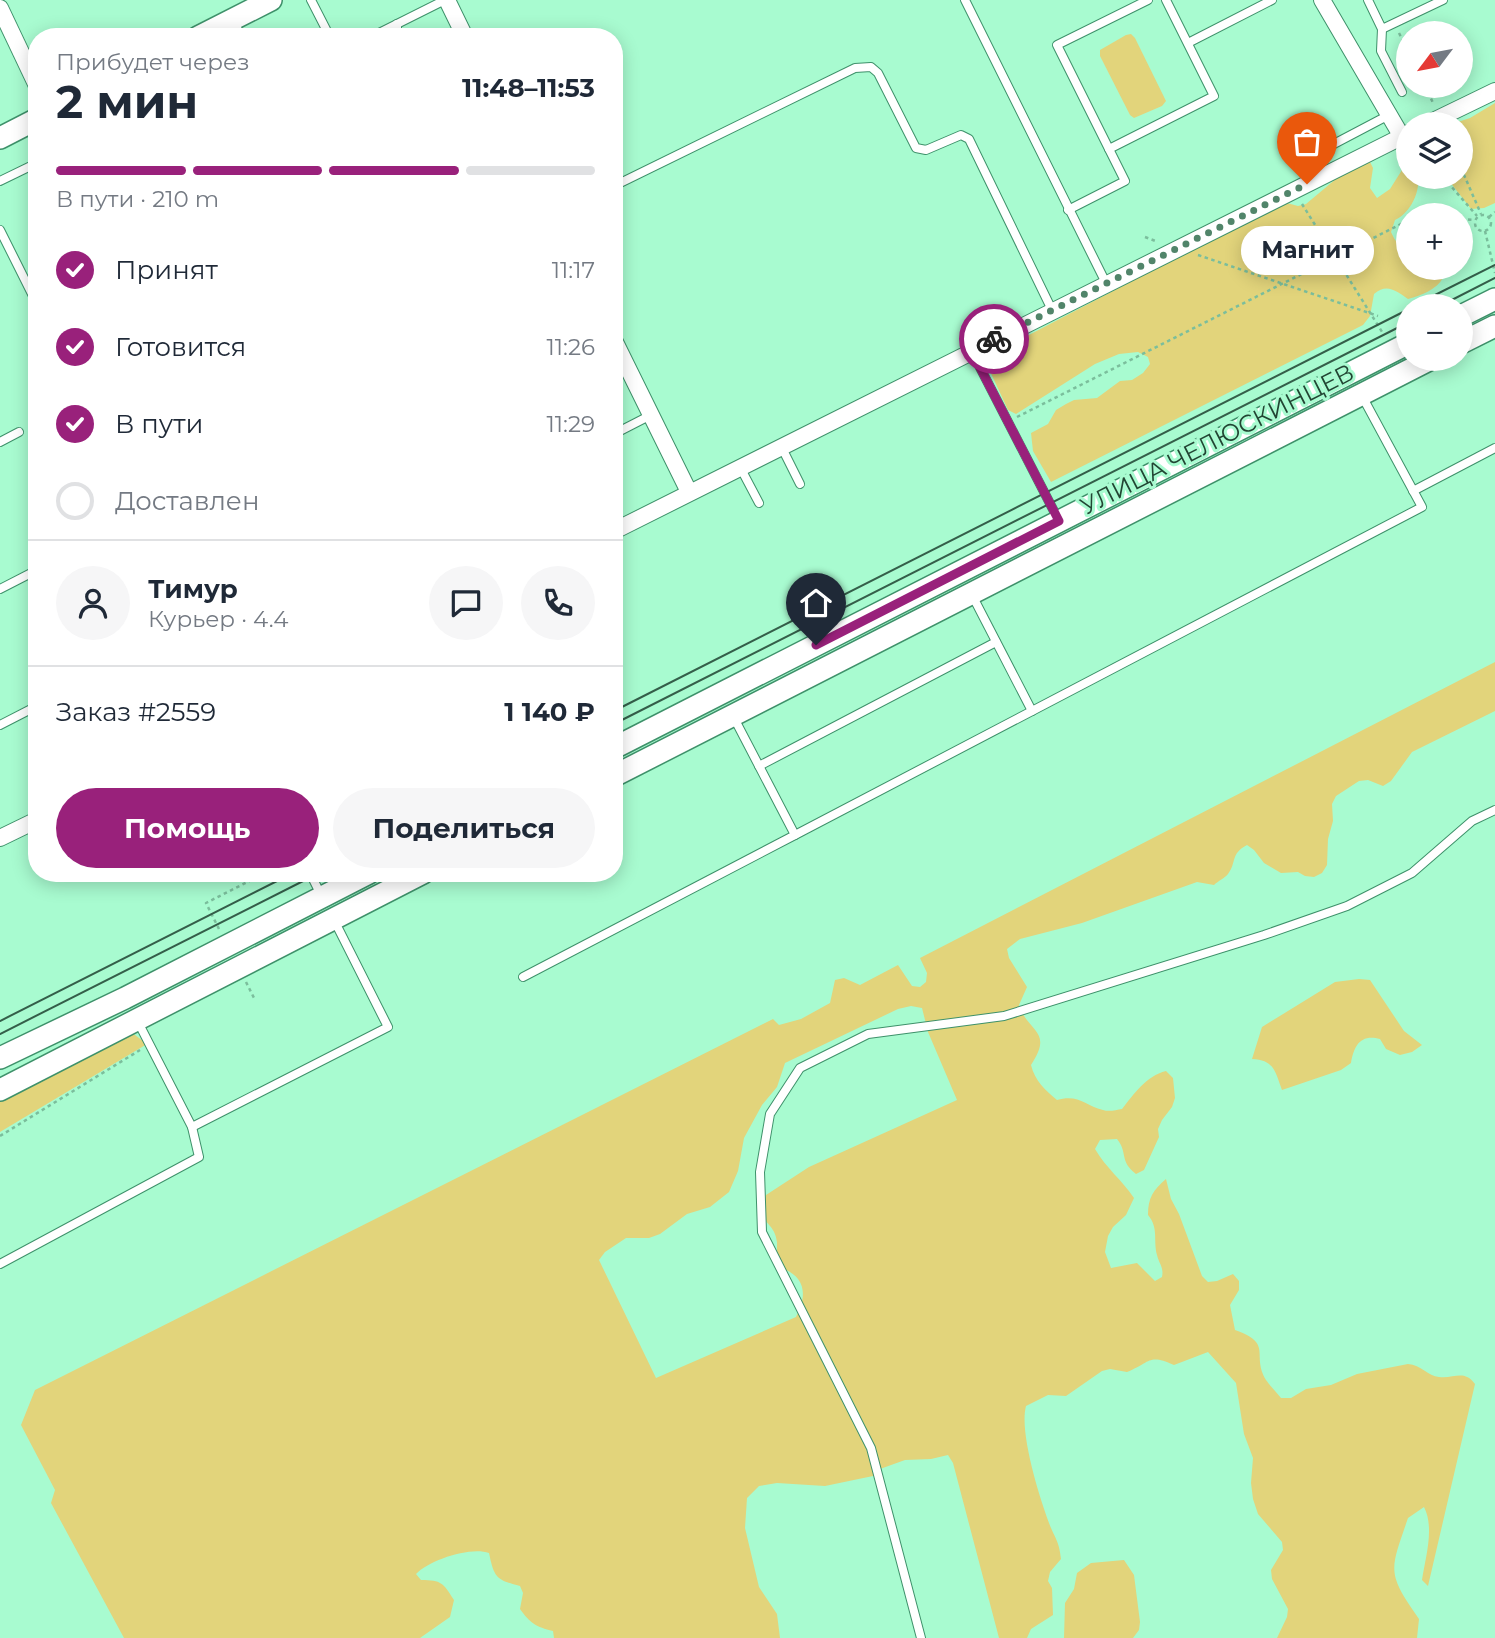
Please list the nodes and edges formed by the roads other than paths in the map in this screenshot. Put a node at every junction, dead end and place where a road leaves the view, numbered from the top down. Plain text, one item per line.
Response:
1 (271, 0) edge
2 (311, 0) edge
3 (446, 0) edge
4 (965, 0) edge
5 (1148, 0) edge
6 (1166, 0) edge
7 (1272, 0) edge
8 (1322, 0) edge
9 (1368, 0) edge
10 (1443, 0) edge
11 (0, 8) edge
12 (397, 24) junction
13 (237, 28) edge
14 (325, 28) edge
15 (389, 28) edge
16 (397, 28) edge
17 (460, 28) edge
18 (1382, 29) junction
19 (1188, 43) junction
20 (28, 67) edge
21 (1396, 80) edge
22 (1495, 91) edge
23 (1452, 112) edge
24 (1389, 115) junction
25 (28, 124) edge
26 (1396, 124) edge
27 (0, 138) edge
28 (1396, 140) edge
29 (1109, 149) junction
30 (28, 167) edge
31 (1321, 177) junction
32 (0, 181) edge
33 (623, 182) edge
34 (1068, 210) junction
35 (0, 230) edge
36 (1106, 283) junction
37 (28, 286) edge
38 (1495, 299) edge
39 (1052, 310) junction
40 (1473, 310) edge
41 (1495, 326) edge
42 (1473, 337) edge
43 (971, 350) junction
44 (1396, 350) edge
45 (623, 366) edge
46 (1408, 371) edge
47 (1361, 395) junction
48 (652, 415) junction
49 (623, 430) edge
50 (19, 432) dead end
51 (0, 442) edge
52 (781, 446) junction
53 (1495, 448) edge
54 (740, 467) junction
55 (800, 484) dead end
56 (1413, 491) junction
57 (690, 492) junction
58 (759, 503) dead end
59 (1059, 521) junction
60 (623, 526) edge
61 (1071, 544) junction
62 (960, 572) junction
63 (28, 575) edge
64 (0, 589) edge
65 (972, 594) junction
66 (996, 642) junction
67 (721, 694) junction
68 (28, 711) edge
69 (1032, 711) junction
70 (733, 716) junction
71 (0, 725) edge
72 (623, 743) edge
73 (759, 766) junction
74 (623, 771) edge
75 (1495, 810) edge
76 (28, 824) edge
77 (795, 835) junction
78 (0, 838) edge
79 (314, 882) edge
80 (351, 882) edge
81 (405, 882) edge
82 (322, 897) junction
83 (333, 919) junction
84 (523, 977) dead end
85 (125, 998) junction
86 (136, 1019) junction
87 (0, 1058) edge
88 (0, 1090) edge
89 (192, 1127) junction
90 (0, 1264) edge
91 (921, 1638) edge

1 - 13 main road
2 - 14 lane
3 - 12 lane
3 - 17 street
4 - 34 lane
5 - 29 lane
6 - 19 lane
7 - 19 lane
8 - 24 street
9 - 18 lane
10 - 18 lane
11 - 20 street
12 - 15 lane
12 - 16 lane
18 - 21 lane
19 - 29 lane
22 - 23 street
24 - 26 street
24 - 31 lane
25 - 27 main road
28 - 31 street
29 - 34 lane
30 - 32 lane
31 - 36 street
33 - 39 lane
34 - 36 lane
35 - 37 lane
36 - 39 street
38 - 40 main road
39 - 43 street
41 - 42 main road
43 - 52 street
43 - 59 lane
44 - 59 main road, УЛИЦА ЧЕЛЮСКИНЦЕВ
45 - 48 street
46 - 47 main road, УЛИЦА ЧЕЛЮСКИНЦЕВ
47 - 56 lane
47 - 61 main road, УЛИЦА ЧЕЛЮСКИНЦЕВ
48 - 49 lane
48 - 57 street
50 - 51 lane
52 - 54 street
52 - 55 lane
53 - 56 lane
54 - 57 street
54 - 58 lane
56 - 69 lane
57 - 60 street
59 - 61 main road
59 - 62 main road, УЛИЦА ЧЕЛЮСКИНЦЕВ
61 - 65 main road, УЛИЦА ЧЕЛЮСКИНЦЕВ
62 - 65 main road
62 - 67 main road, УЛИЦА ЧЕЛЮСКИНЦЕВ
63 - 64 lane
65 - 66 lane
65 - 70 main road, УЛИЦА ЧЕЛЮСКИНЦЕВ
66 - 69 lane
66 - 73 lane
67 - 70 main road
67 - 72 main road, УЛИЦА ЧЕЛЮСКИНЦЕВ
68 - 71 lane
69 - 77 lane
70 - 73 lane
70 - 74 main road, УЛИЦА ЧЕЛЮСКИНЦЕВ
73 - 77 lane
75 - 91 lane
76 - 78 street
77 - 84 lane
79 - 82 lane
80 - 82 main road
81 - 83 main road
82 - 83 main road
82 - 85 main road
83 - 86 main road
83 - 89 lane
85 - 86 main road
85 - 87 main road
86 - 88 main road
86 - 89 lane
89 - 90 lane

